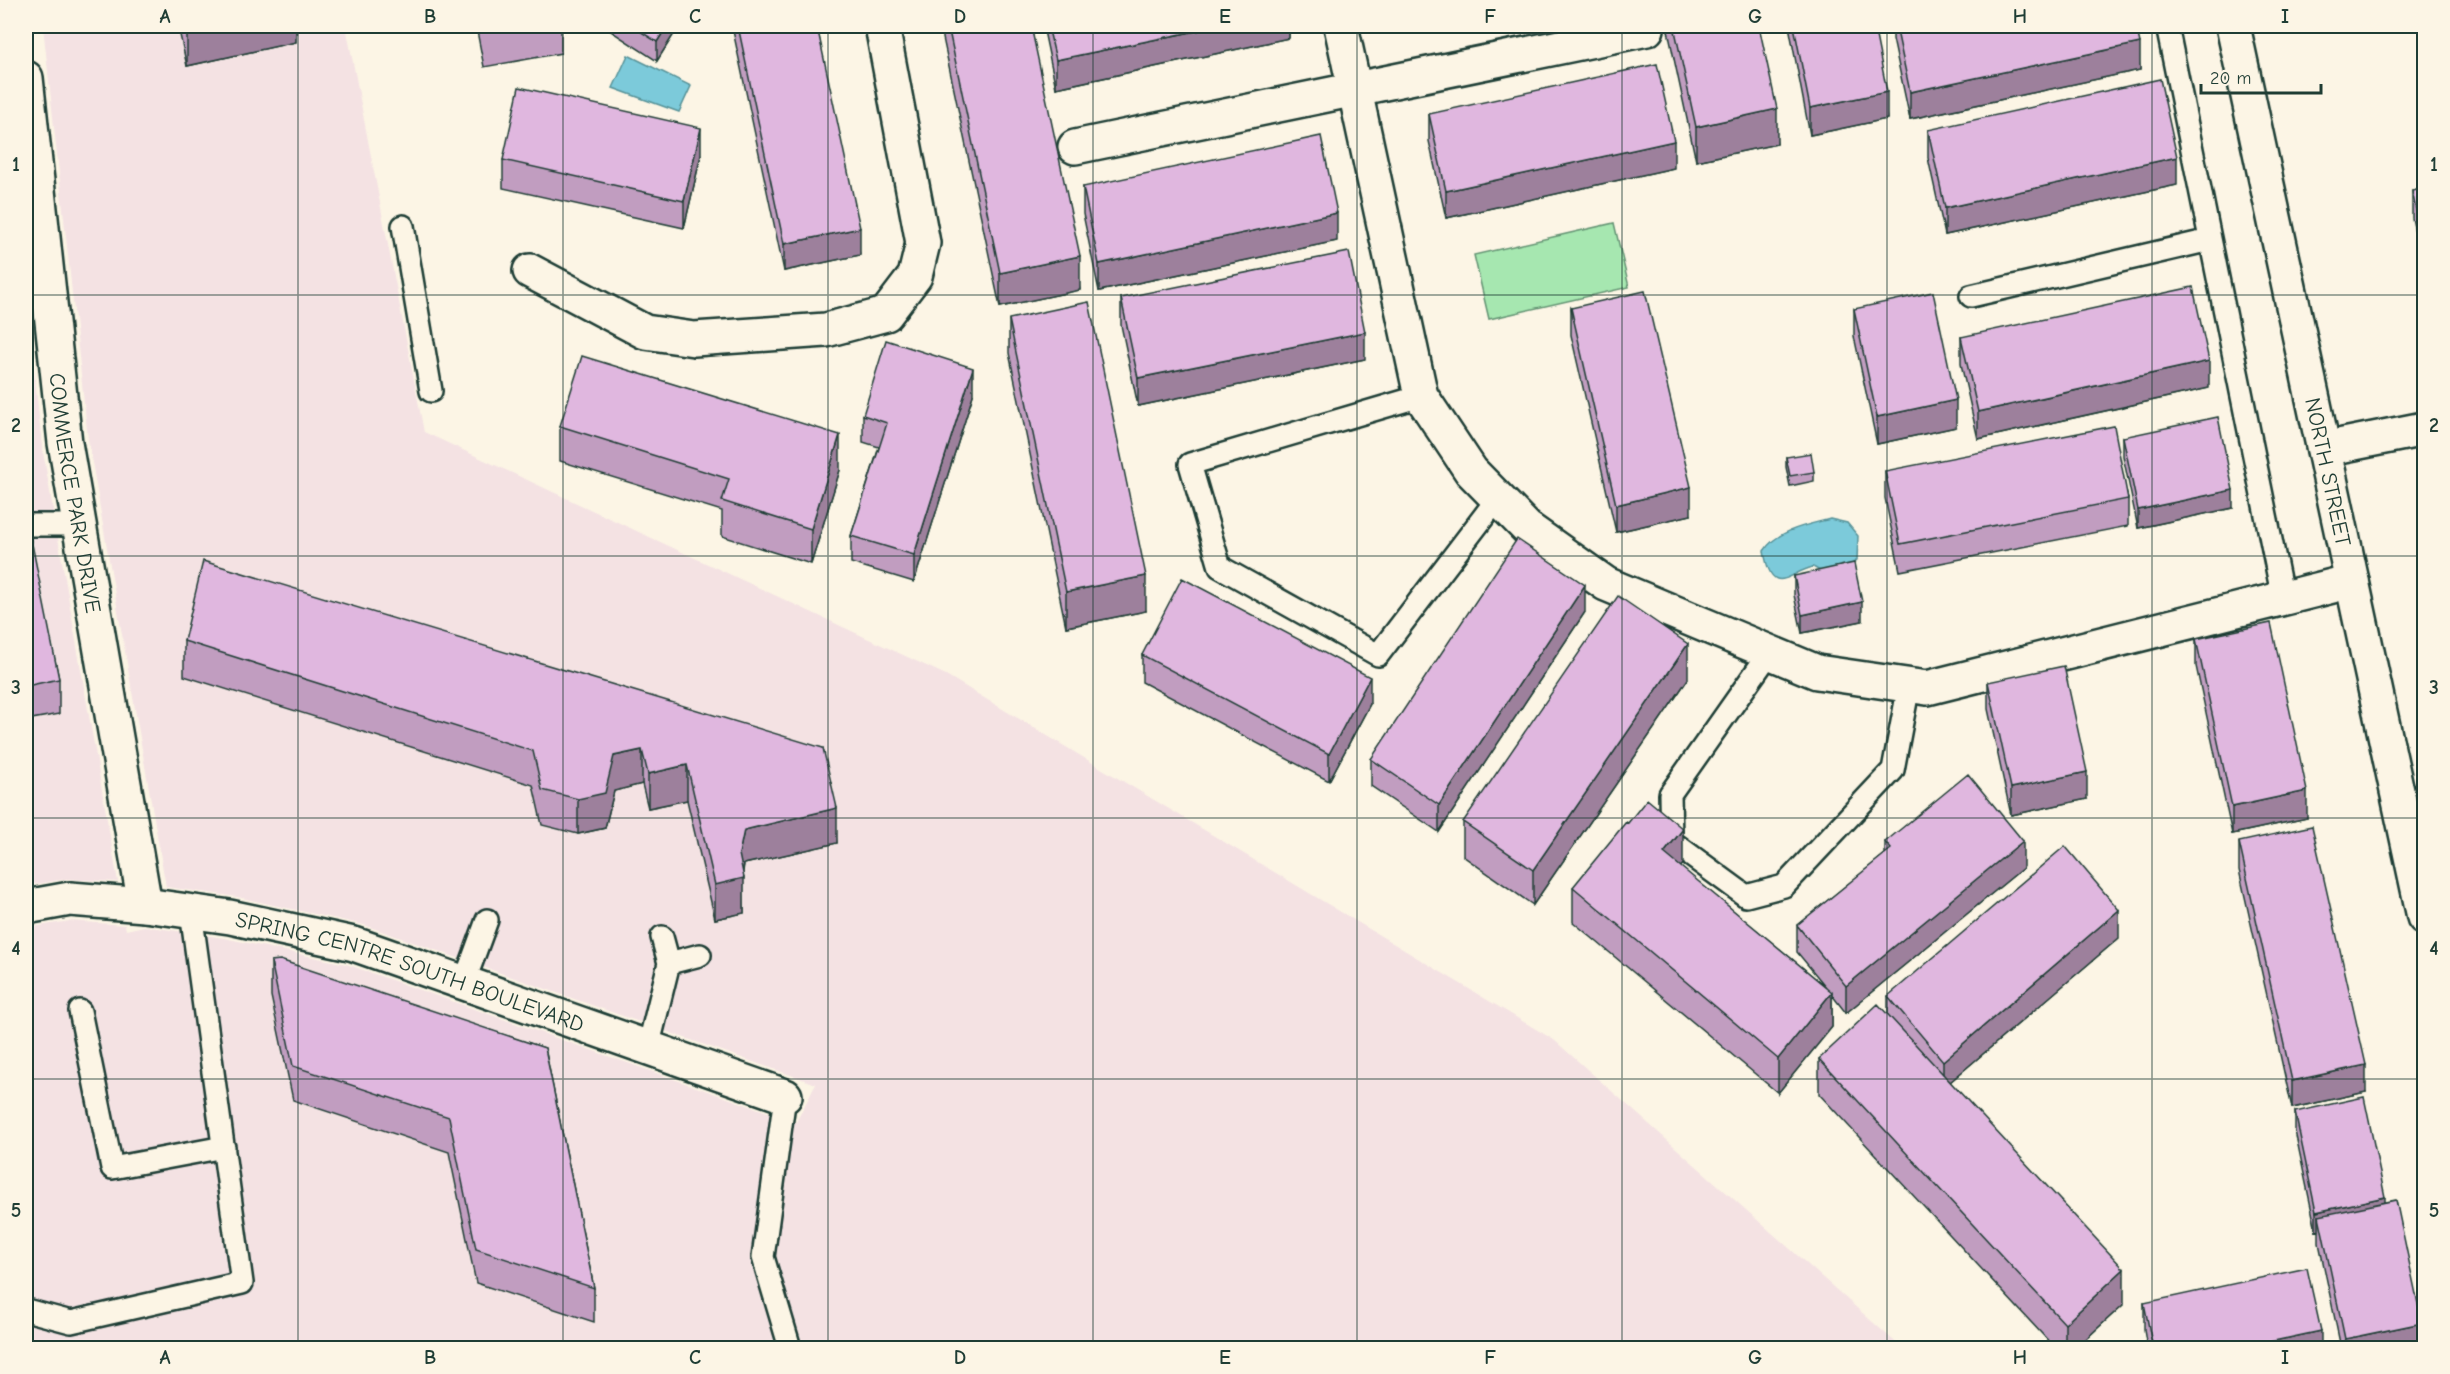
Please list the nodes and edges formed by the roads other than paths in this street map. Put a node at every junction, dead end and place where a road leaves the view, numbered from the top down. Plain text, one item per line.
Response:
1 (882, 26) edge
2 (1341, 26) edge
3 (2167, 26) edge
4 (2233, 26) edge
5 (1647, 29) dead end
6 (26, 78) edge
7 (1355, 90) junction
8 (1075, 147) dead end
9 (404, 226) dead end
10 (2210, 240) junction
11 (530, 271) dead end
12 (36, 283) edge
13 (1971, 296) dead end
14 (431, 391) dead end
15 (1421, 396) junction
16 (2424, 429) edge
17 (2324, 449) junction
18 (1498, 498) junction
19 (26, 525) edge
20 (80, 525) junction
21 (2352, 581) junction
22 (2283, 598) junction
23 (1770, 652) junction
24 (1909, 685) junction
25 (145, 905) junction
26 (26, 907) edge
27 (191, 912) junction
28 (2424, 917) edge
29 (487, 920) dead end
30 (662, 937) dead end
31 (700, 955) dead end
32 (669, 963) junction
33 (464, 983) junction
34 (80, 1011) dead end
35 (648, 1048) junction
36 (785, 1096) joint
37 (224, 1148) junction
38 (26, 1310) edge
39 (790, 1348) edge

1 - 11 street
2 - 7 street
3 - 10 lane
4 - 17 street, NORTH STREET
5 - 7 street
6 - 12 street, COMMERCE PARK DRIVE
7 - 8 street
7 - 15 street
9 - 14 lane
10 - 13 lane
10 - 22 lane
12 - 20 street, COMMERCE PARK DRIVE
15 - 18 street
15 - 18 lane
16 - 17 street
17 - 21 street, NORTH STREET
18 - 23 street
19 - 20 lane
20 - 25 street, COMMERCE PARK DRIVE
21 - 22 street
21 - 28 street, NORTH STREET
22 - 24 street
23 - 24 street
23 - 24 lane
25 - 26 street, SPRING CENTRE SOUTH BOULEVARD
25 - 27 street, SPRING CENTRE SOUTH BOULEVARD
27 - 33 street, SPRING CENTRE SOUTH BOULEVARD
27 - 37 lane
29 - 33 lane
30 - 32 lane
31 - 32 lane
32 - 35 lane
33 - 35 street, SPRING CENTRE SOUTH BOULEVARD
34 - 37 lane
35 - 36 street, SPRING CENTRE SOUTH BOULEVARD
36 - 39 lane
37 - 38 lane

